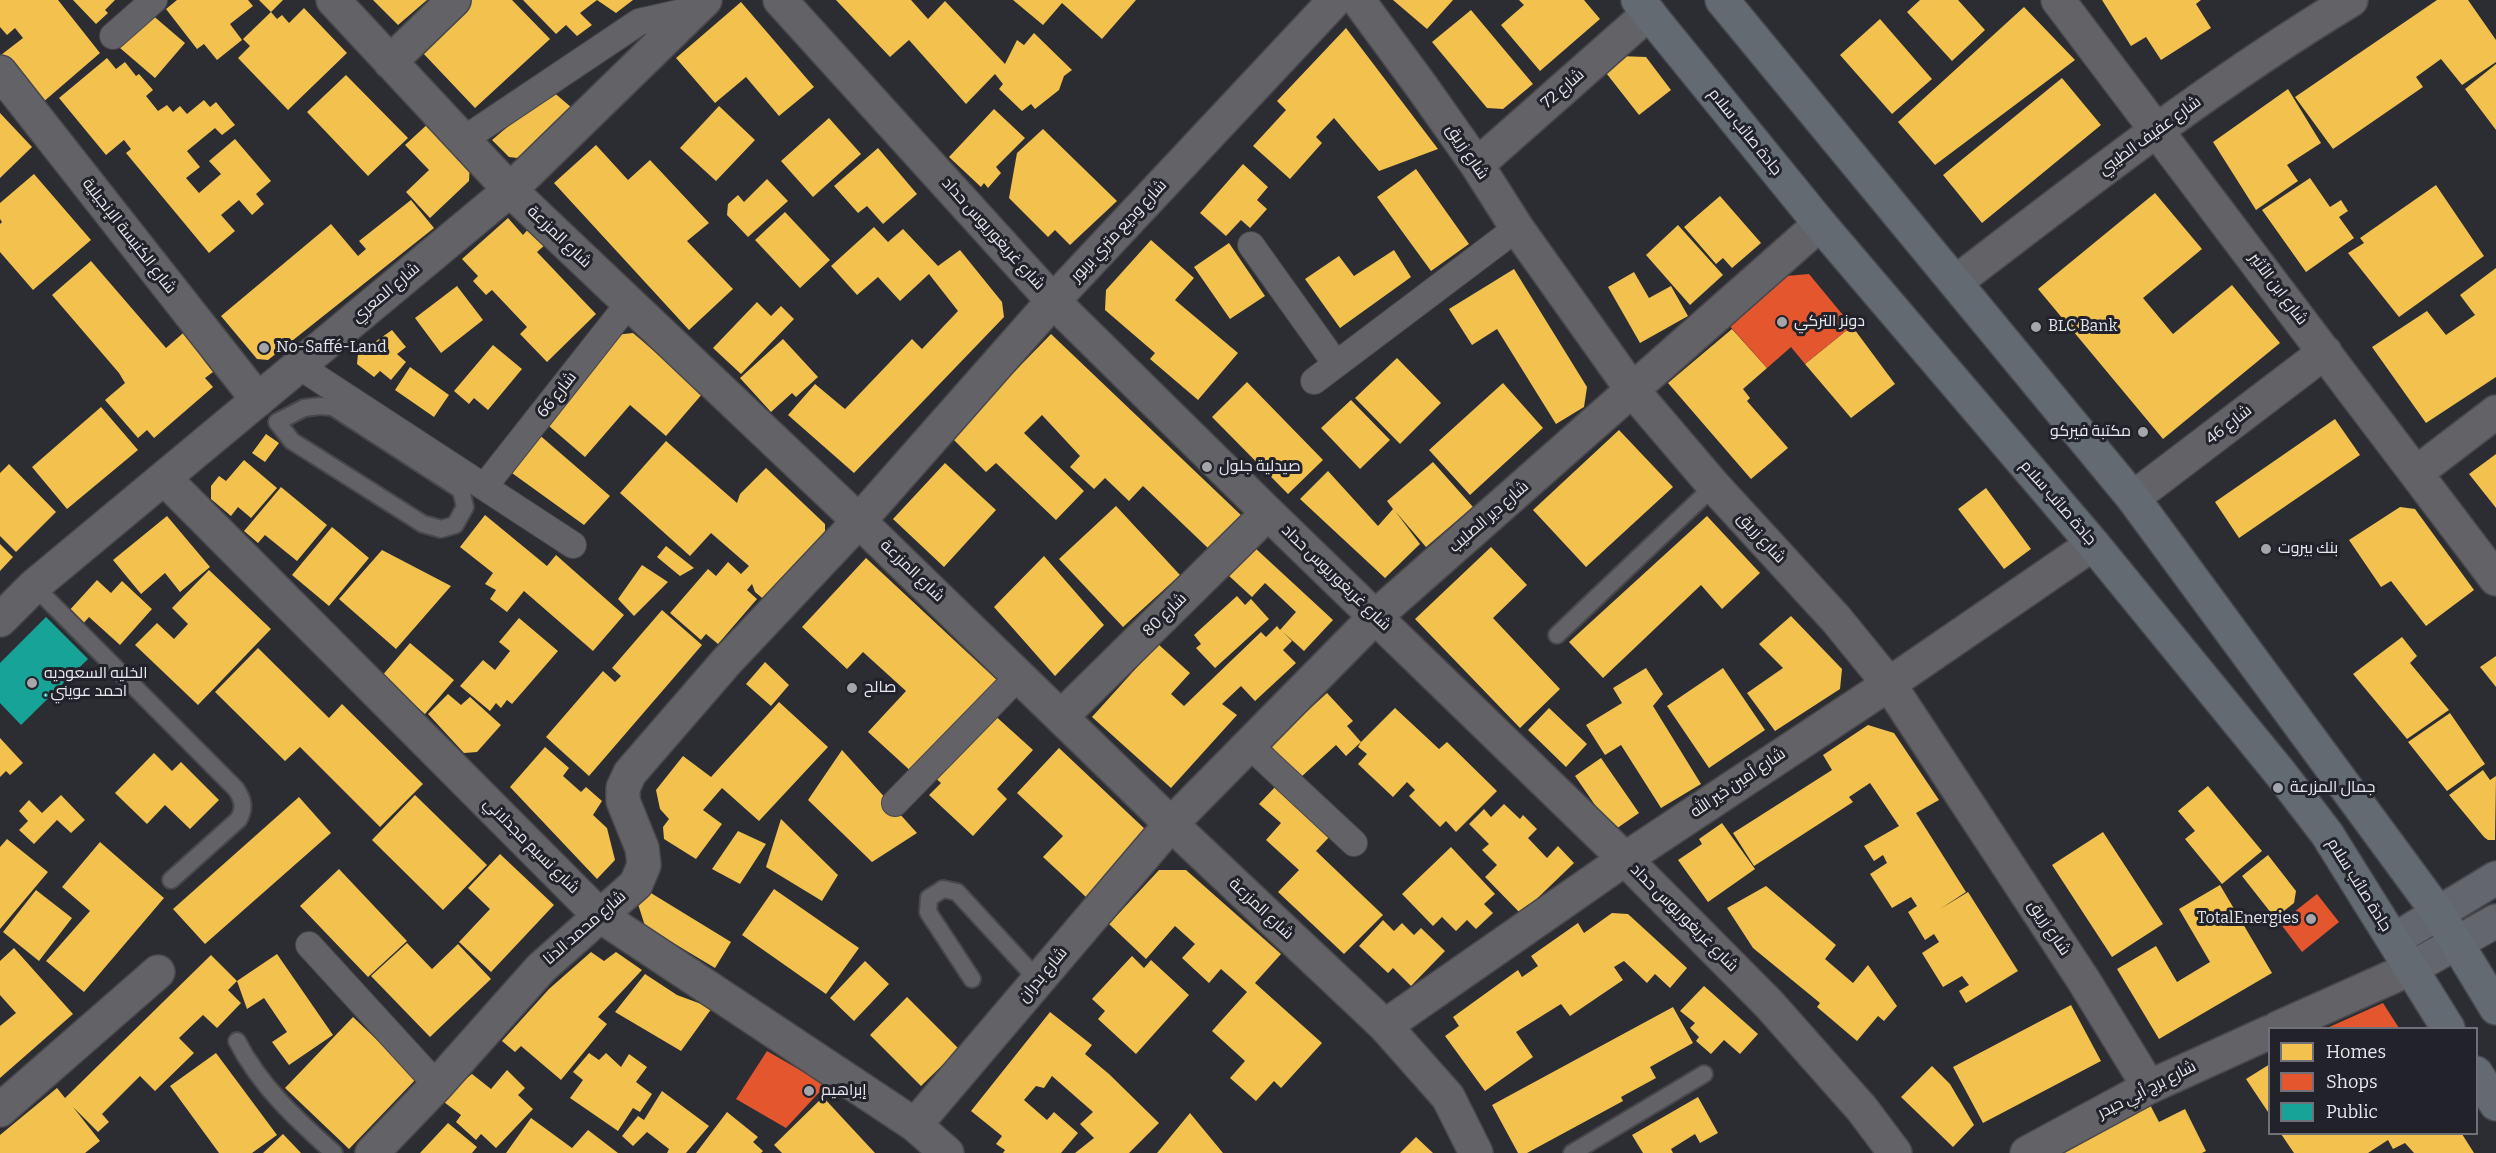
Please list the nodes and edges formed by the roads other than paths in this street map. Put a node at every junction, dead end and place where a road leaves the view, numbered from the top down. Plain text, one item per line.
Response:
1 (154, 0) edge
2 (333, 0) edge
3 (454, 0) edge
4 (780, 0) edge
5 (1335, 0) edge
6 (1358, 0) edge
7 (1722, 0) edge
8 (2058, 0) edge
9 (2336, 4) edge
10 (701, 5) edge
11 (1644, 7) edge
12 (113, 36) dead end
13 (390, 62) junction
14 (0, 72) edge
15 (2154, 130) junction
16 (463, 140) junction
17 (1477, 165) junction
18 (510, 190) junction
19 (1820, 224) junction
20 (1516, 228) junction
21 (1251, 245) dead end
22 (1956, 282) junction
23 (1053, 301) junction
24 (629, 303) junction
25 (2325, 352) junction
26 (1336, 364) junction
27 (299, 366) junction
28 (1314, 381) dead end
29 (1633, 391) junction
30 (268, 411) junction
31 (2496, 412) edge
32 (2416, 473) junction
33 (164, 478) junction
34 (1713, 486) junction
35 (484, 487) junction
36 (2133, 498) junction
37 (1268, 513) junction
38 (859, 521) junction
39 (2093, 544) junction
40 (573, 545) dead end
41 (2496, 579) edge
42 (34, 586) junction
43 (1376, 616) junction
44 (0, 620) edge
45 (1557, 635) dead end
46 (1020, 675) junction
47 (1889, 684) junction
48 (1061, 717) junction
49 (1248, 745) junction
50 (895, 803) dead end
51 (1171, 824) junction
52 (1354, 843) dead end
53 (1625, 859) junction
54 (2496, 878) edge
55 (171, 880) dead end
56 (2439, 914) junction
57 (599, 915) junction
58 (2496, 921) edge
59 (2394, 939) junction
60 (2457, 944) junction
61 (309, 945) dead end
62 (2410, 969) junction
63 (158, 972) dead end
64 (972, 978) dead end
65 (1038, 980) junction
66 (2496, 1008) edge
67 (1385, 1026) junction
68 (2282, 1027) edge
69 (2447, 1027) edge
70 (2268, 1033) edge
71 (237, 1041) dead end
72 (1704, 1074) dead end
73 (2478, 1076) edge
74 (437, 1085) junction
75 (2149, 1087) junction
76 (2496, 1104) edge
77 (0, 1110) edge
78 (915, 1125) junction
79 (334, 1153) edge
80 (372, 1153) edge
81 (947, 1153) edge
82 (1476, 1153) edge
83 (1572, 1153) edge
84 (1895, 1153) edge
85 (2027, 1153) edge

1 - 12 street
2 - 13 street, شارع المزرعة
3 - 13 street
4 - 23 street, شارع غريغوريوس حداد
5 - 23 street, شارع وديع متري بربور
6 - 17 street, شارع زريق
7 - 22 highway
8 - 15 street, شارع ابن الأثير
9 - 15 street, شارع عفيف الطيبي
10 - 16 street
10 - 18 street, شارع المعري
11 - 17 street, شارع 72
11 - 19 highway, جادة صائب سلام
13 - 16 street, شارع المزرعة
14 - 30 street, شارع الكنيسة الإنجيلية
15 - 22 street, شارع عفيف الطيبي
15 - 25 street, شارع ابن الأثير
16 - 18 street, شارع المزرعة
17 - 20 street, شارع زريق
18 - 24 street, شارع المزرعة
18 - 27 street, شارع المعري
19 - 29 street, شارع دير الصليب
19 - 39 highway, جادة صائب سلام
20 - 26 street
20 - 29 street, شارع زريق
21 - 26 street
22 - 36 highway
23 - 37 street, شارع غريغوريوس حداد
23 - 38 street, شارع وديع متري بربور
24 - 35 street, شارع 66
24 - 38 street, شارع المزرعة
25 - 32 street, شارع ابن الأثير
25 - 36 street, شارع 46
26 - 28 street
27 - 30 street, شارع المعري
27 - 35 street
29 - 34 street, شارع زريق
29 - 43 street, شارع دير الصليب
30 - 30 lane
30 - 33 street, شارع المعري
31 - 32 street
32 - 41 street, شارع ابن الأثير
33 - 42 street, شارع المعري
33 - 57 street, شارع نسيم مجدلاني
34 - 45 lane
34 - 47 street, شارع زريق
35 - 40 street
36 - 56 highway
37 - 43 street, شارع غريغوريوس حداد
37 - 48 street, شارع 80
38 - 46 street, شارع المزرعة
38 - 57 street, شارع محمد الدنا
39 - 47 street, شارع أمين خير الله
39 - 59 highway, جادة صائب سلام
42 - 44 street, شارع المعري
42 - 55 lane
43 - 49 street, شارع دير الصليب
43 - 53 street, شارع غريغوريوس حداد
46 - 48 street, شارع المزرعة
46 - 50 street
47 - 53 street, شارع أمين خير الله
47 - 75 street, شارع زريق
48 - 51 street, شارع المزرعة
49 - 51 street, شارع دير الصليب
49 - 52 street
51 - 65 street, شارع بدران
51 - 67 street, شارع المزرعة
53 - 67 street, شارع أمين خير الله
53 - 84 street, شارع غريغوريوس حداد
54 - 56 main road
56 - 59 main road
56 - 60 highway
57 - 74 street, شارع محمد الدنا
57 - 78 street, شارع نسيم مجدلاني
58 - 60 main road
59 - 62 highway, جادة صائب سلام
60 - 62 main road
60 - 66 highway
61 - 74 street
62 - 68 street
62 - 69 highway, جادة صائب سلام
63 - 77 street
64 - 65 lane
65 - 78 street, شارع بدران
67 - 82 street, شارع المزرعة
70 - 75 street, شارع برج أبي حيدر
71 - 79 lane
72 - 83 lane
73 - 76 highway
74 - 80 street, شارع محمد الدنا
75 - 85 street, شارع برج أبي حيدر
78 - 81 street, شارع نسيم مجدلاني

